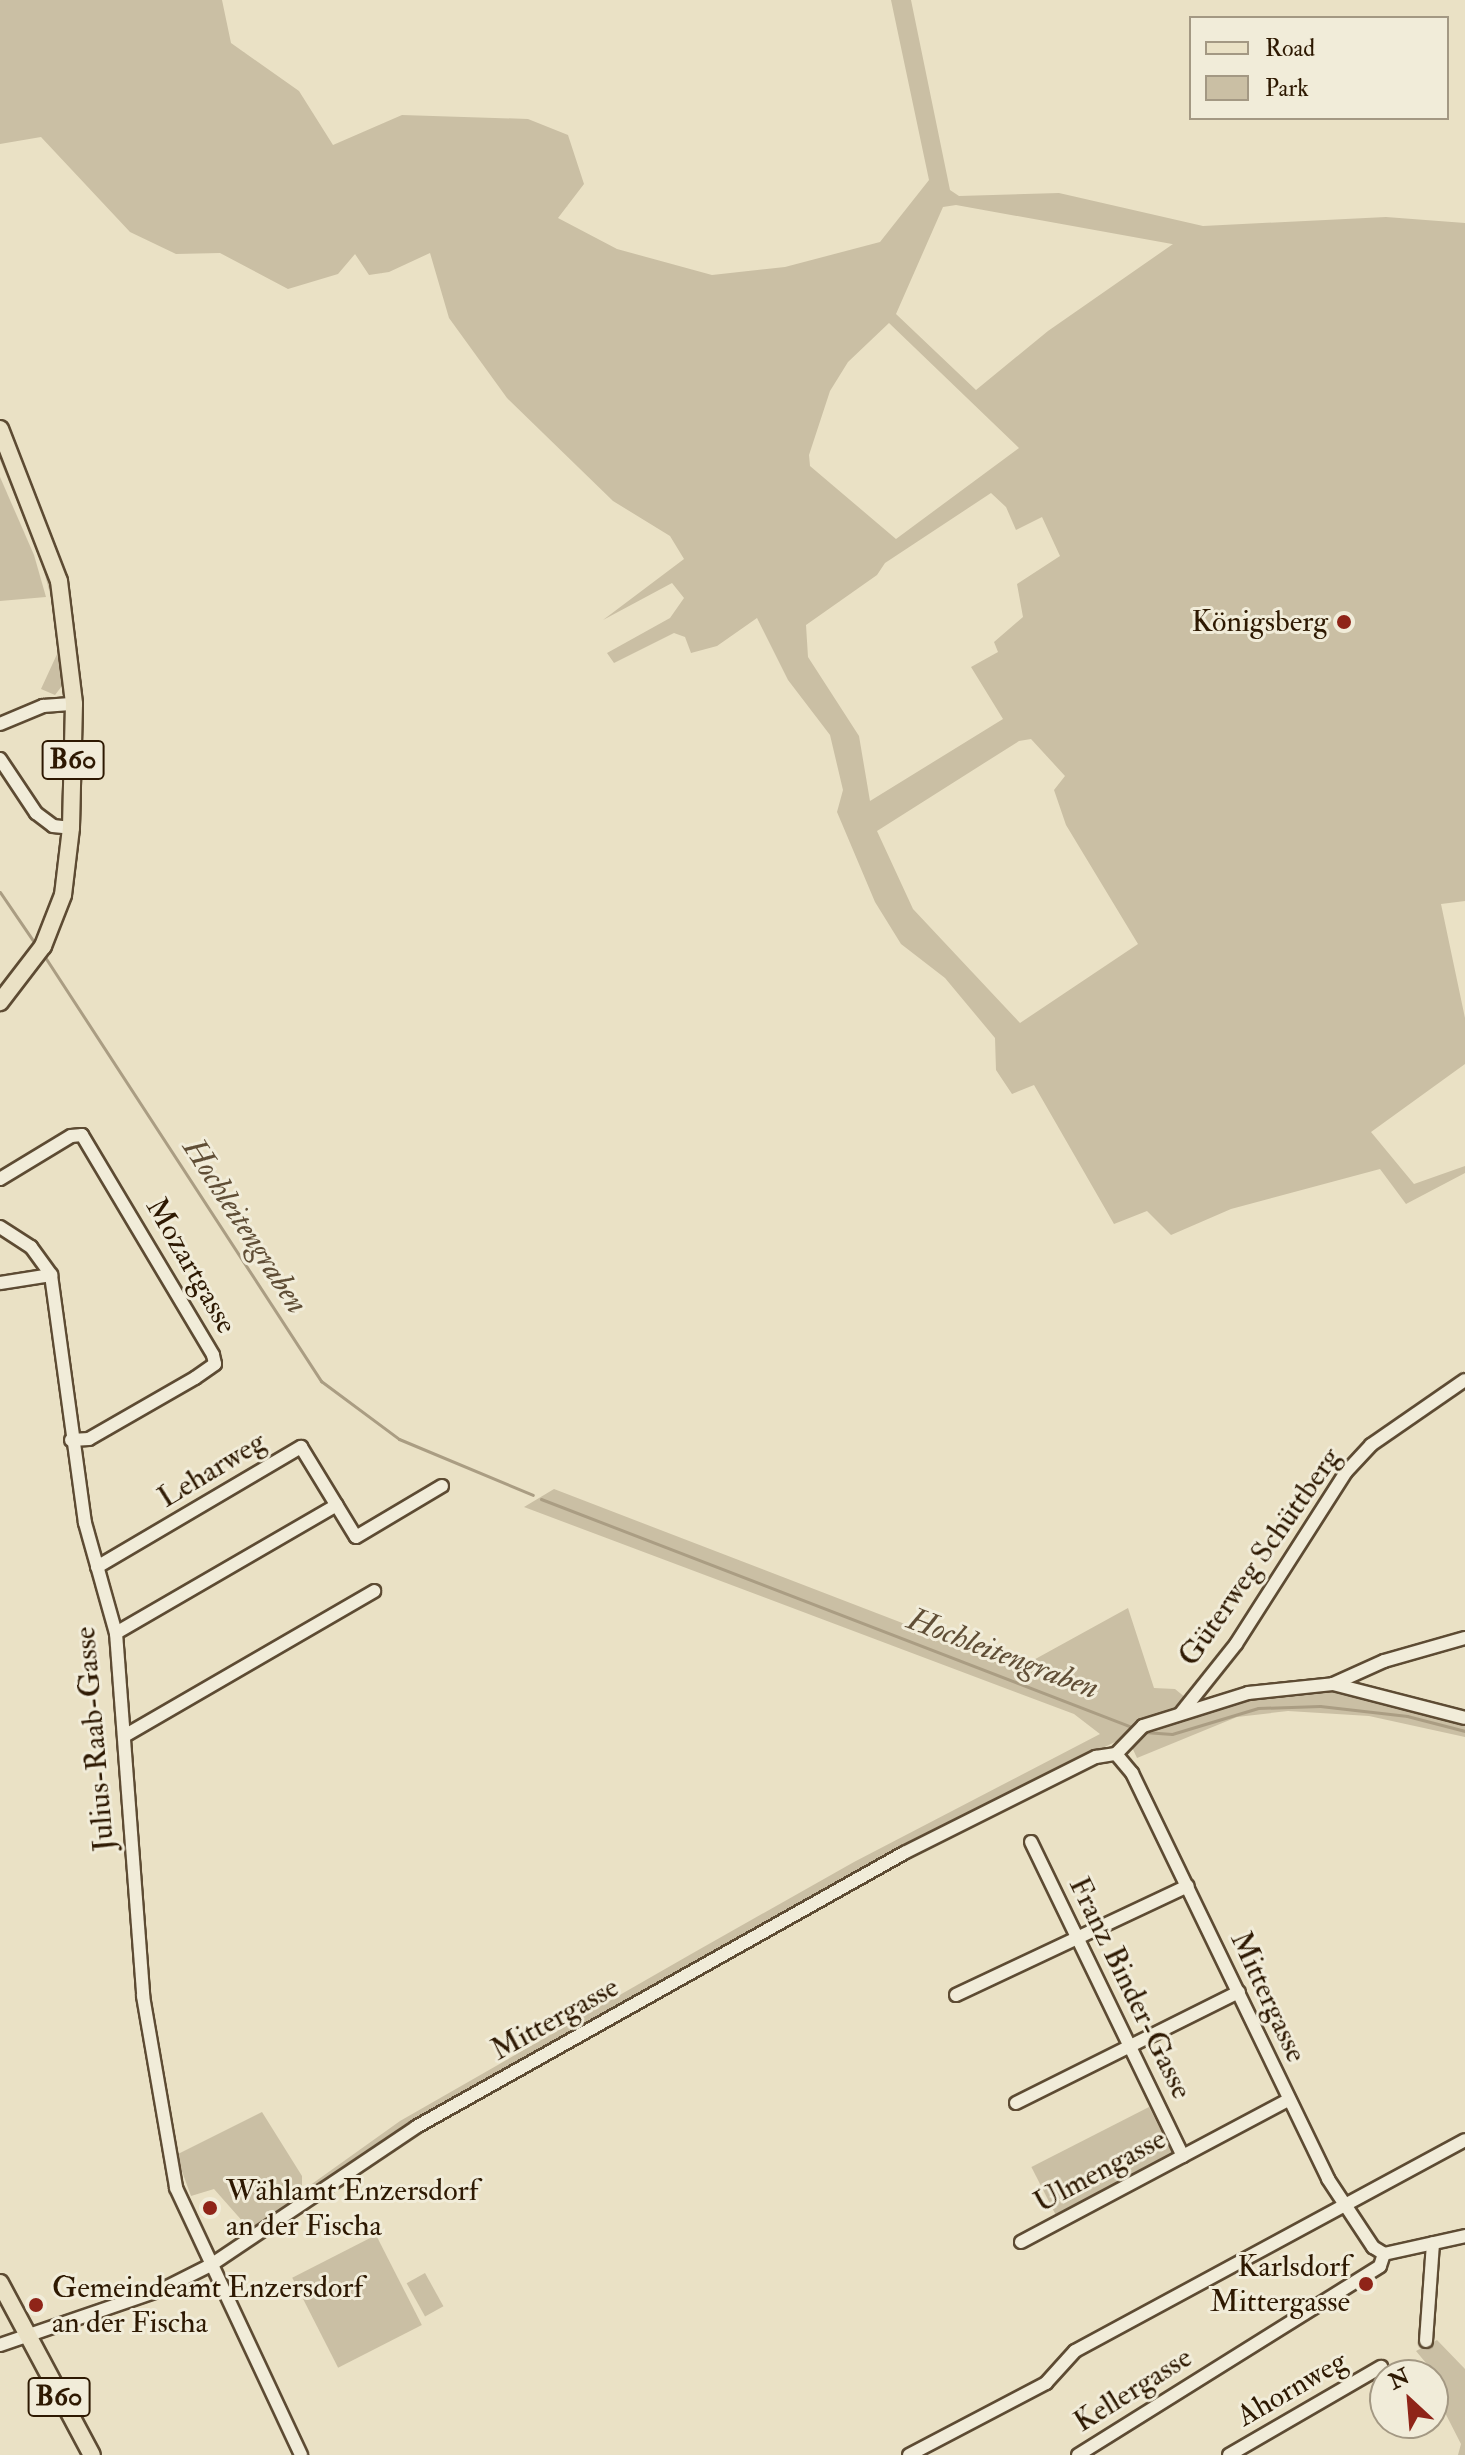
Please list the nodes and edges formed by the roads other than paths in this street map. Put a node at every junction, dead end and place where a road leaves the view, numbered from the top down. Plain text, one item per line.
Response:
1 (0, 429) edge
2 (74, 704) junction
3 (0, 724) edge
4 (0, 759) edge
5 (71, 828) junction
6 (0, 1002) edge
7 (0, 1179) edge
8 (0, 1227) edge
9 (51, 1275) junction
10 (0, 1283) edge
11 (1465, 1380) edge
12 (71, 1440) junction
13 (442, 1486) dead end
14 (337, 1505) junction
15 (97, 1567) junction
16 (374, 1591) dead end
17 (116, 1633) junction
18 (1465, 1638) edge
19 (1210, 1680) junction
20 (1333, 1684) junction
21 (1214, 1702) junction
22 (1181, 1713) junction
23 (1465, 1718) edge
24 (126, 1735) junction
25 (1116, 1754) junction
26 (1031, 1842) dead end
27 (1188, 1886) junction
28 (1077, 1939) junction
29 (1239, 1992) junction
30 (956, 1995) dead end
31 (1129, 2045) junction
32 (1288, 2100) junction
33 (1016, 2103) dead end
34 (1465, 2140) edge
35 (1183, 2156) junction
36 (1343, 2204) junction
37 (1465, 2236) edge
38 (1021, 2242) dead end
39 (1433, 2243) junction
40 (1384, 2254) junction
41 (211, 2265) junction
42 (0, 2283) edge
43 (25, 2338) junction
44 (1426, 2341) dead end
45 (0, 2345) edge
46 (1369, 2374) edge
47 (1094, 2450) edge
48 (92, 2455) edge
49 (301, 2455) edge
50 (909, 2455) edge
51 (1078, 2455) edge
52 (1229, 2455) edge

1 - 2 main road, B60
2 - 3 street
2 - 5 main road, B60
4 - 5 street
5 - 6 main road, B60
7 - 12 street, Mozartgasse
8 - 9 street
9 - 10 street
9 - 12 street, Julius-Raab-Gasse
11 - 19 street, Güterweg Schüttberg
12 - 15 street, Julius-Raab-Gasse
13 - 14 street, Leharweg
14 - 15 street, Leharweg
14 - 17 street
15 - 17 street, Julius-Raab-Gasse
16 - 24 street
17 - 24 street, Julius-Raab-Gasse
18 - 20 street
19 - 21 street
19 - 22 street, Güterweg Schüttberg
20 - 21 street
20 - 23 street
21 - 22 street
22 - 25 street
24 - 41 street, Julius-Raab-Gasse
25 - 27 street, Mittergasse
25 - 41 street, Mittergasse
26 - 28 street, Franz Binder-Gasse
27 - 28 street
27 - 29 street, Mittergasse
28 - 30 street
28 - 31 street, Franz Binder-Gasse
29 - 31 street
29 - 32 street, Mittergasse
31 - 33 street
31 - 35 street, Franz Binder-Gasse
32 - 35 street, Ulmengasse
32 - 36 street, Mittergasse
34 - 36 street
35 - 38 street, Ulmengasse
36 - 40 street, Mittergasse
36 - 50 street
37 - 39 street
39 - 40 street
39 - 44 street
40 - 47 street, Kellergasse
41 - 43 street, Mittergasse
41 - 49 street, Julius-Raab-Gasse
42 - 43 main road, B60
43 - 45 street, Mittergasse
43 - 48 main road, B60
46 - 52 street, Ahornweg
47 - 51 street, Kellergasse

